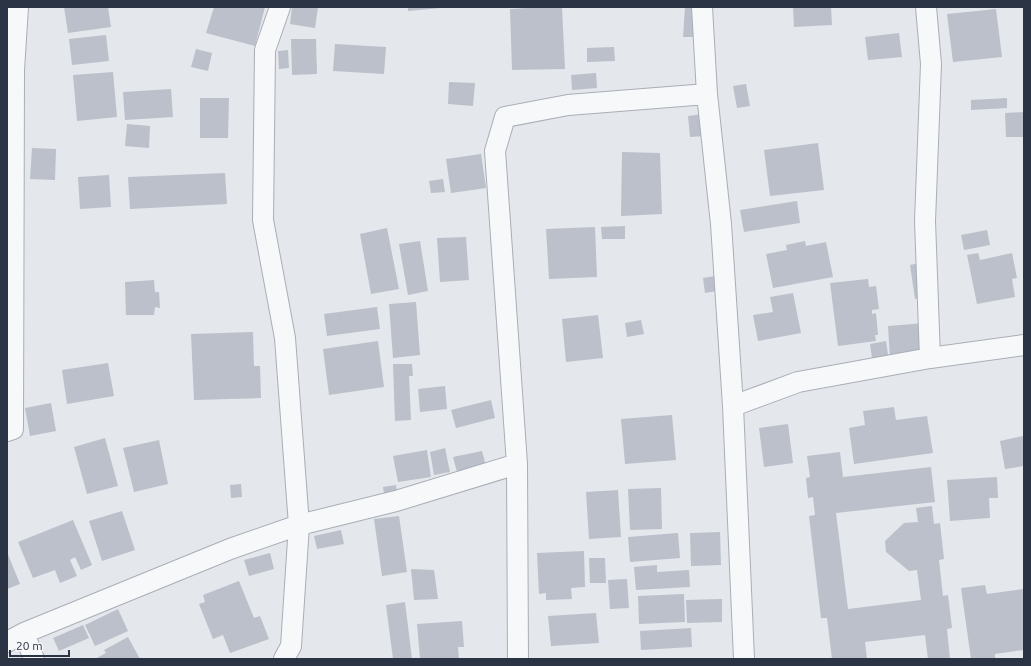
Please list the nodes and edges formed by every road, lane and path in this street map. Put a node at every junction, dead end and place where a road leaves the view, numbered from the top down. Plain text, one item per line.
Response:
1 (18, 7) edge
2 (280, 7) edge
3 (702, 7) edge
4 (926, 7) edge
5 (707, 94) junction
6 (1024, 345) edge
7 (930, 358) junction
8 (733, 406) junction
9 (7, 432) edge
10 (517, 464) junction
11 (299, 525) junction
12 (16, 637) edge
13 (34, 659) edge
14 (284, 659) edge
15 (518, 659) edge
16 (744, 659) edge

1 - 9 street
2 - 11 street
3 - 5 street
4 - 7 street
5 - 8 street
5 - 10 street
6 - 7 street
7 - 8 street
8 - 16 street
10 - 11 street
10 - 15 street
11 - 12 street
11 - 14 street
12 - 13 street

